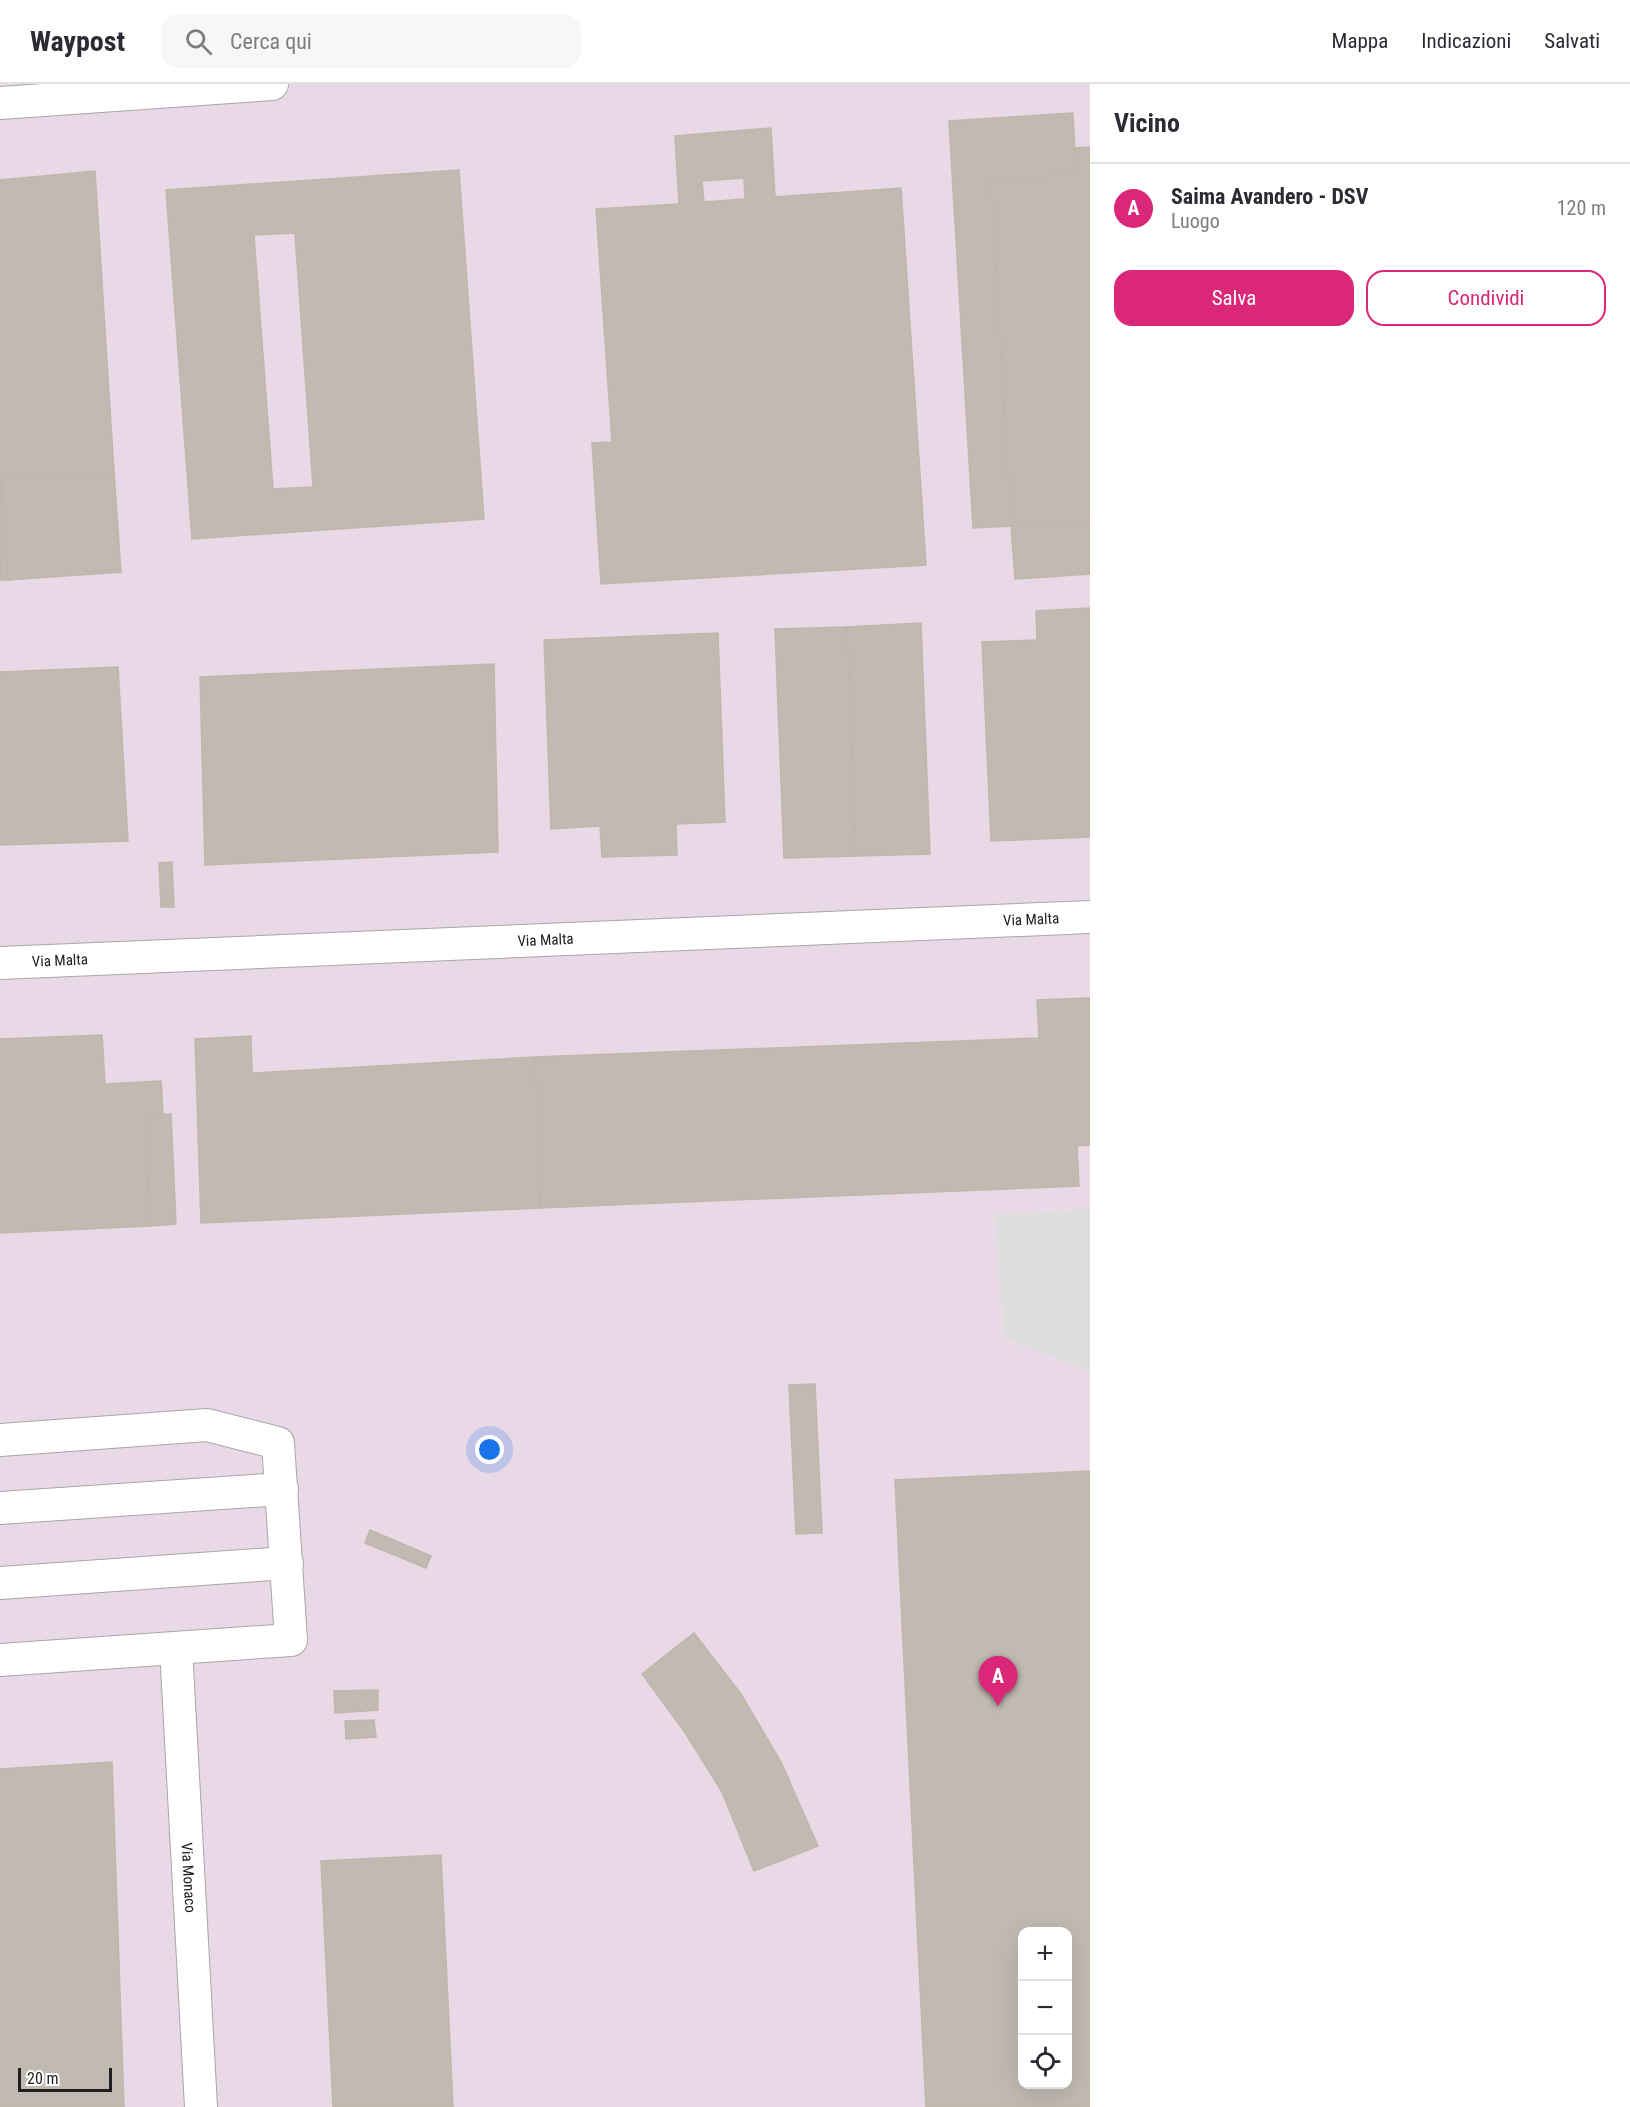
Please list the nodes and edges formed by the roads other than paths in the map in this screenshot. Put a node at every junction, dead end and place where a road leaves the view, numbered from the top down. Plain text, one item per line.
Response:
1 (272, 84) edge
2 (0, 103) edge
3 (1090, 917) edge
4 (0, 963) edge
5 (0, 1440) edge
6 (282, 1489) junction
7 (0, 1508) edge
8 (286, 1563) junction
9 (0, 1583) edge
10 (176, 1648) junction
11 (0, 1660) edge
12 (201, 2107) edge

1 - 2 street
3 - 4 street, Via Malta
5 - 6 street
6 - 7 street
6 - 8 street
8 - 9 street
8 - 10 street
10 - 11 street
10 - 12 street, Via Monaco

